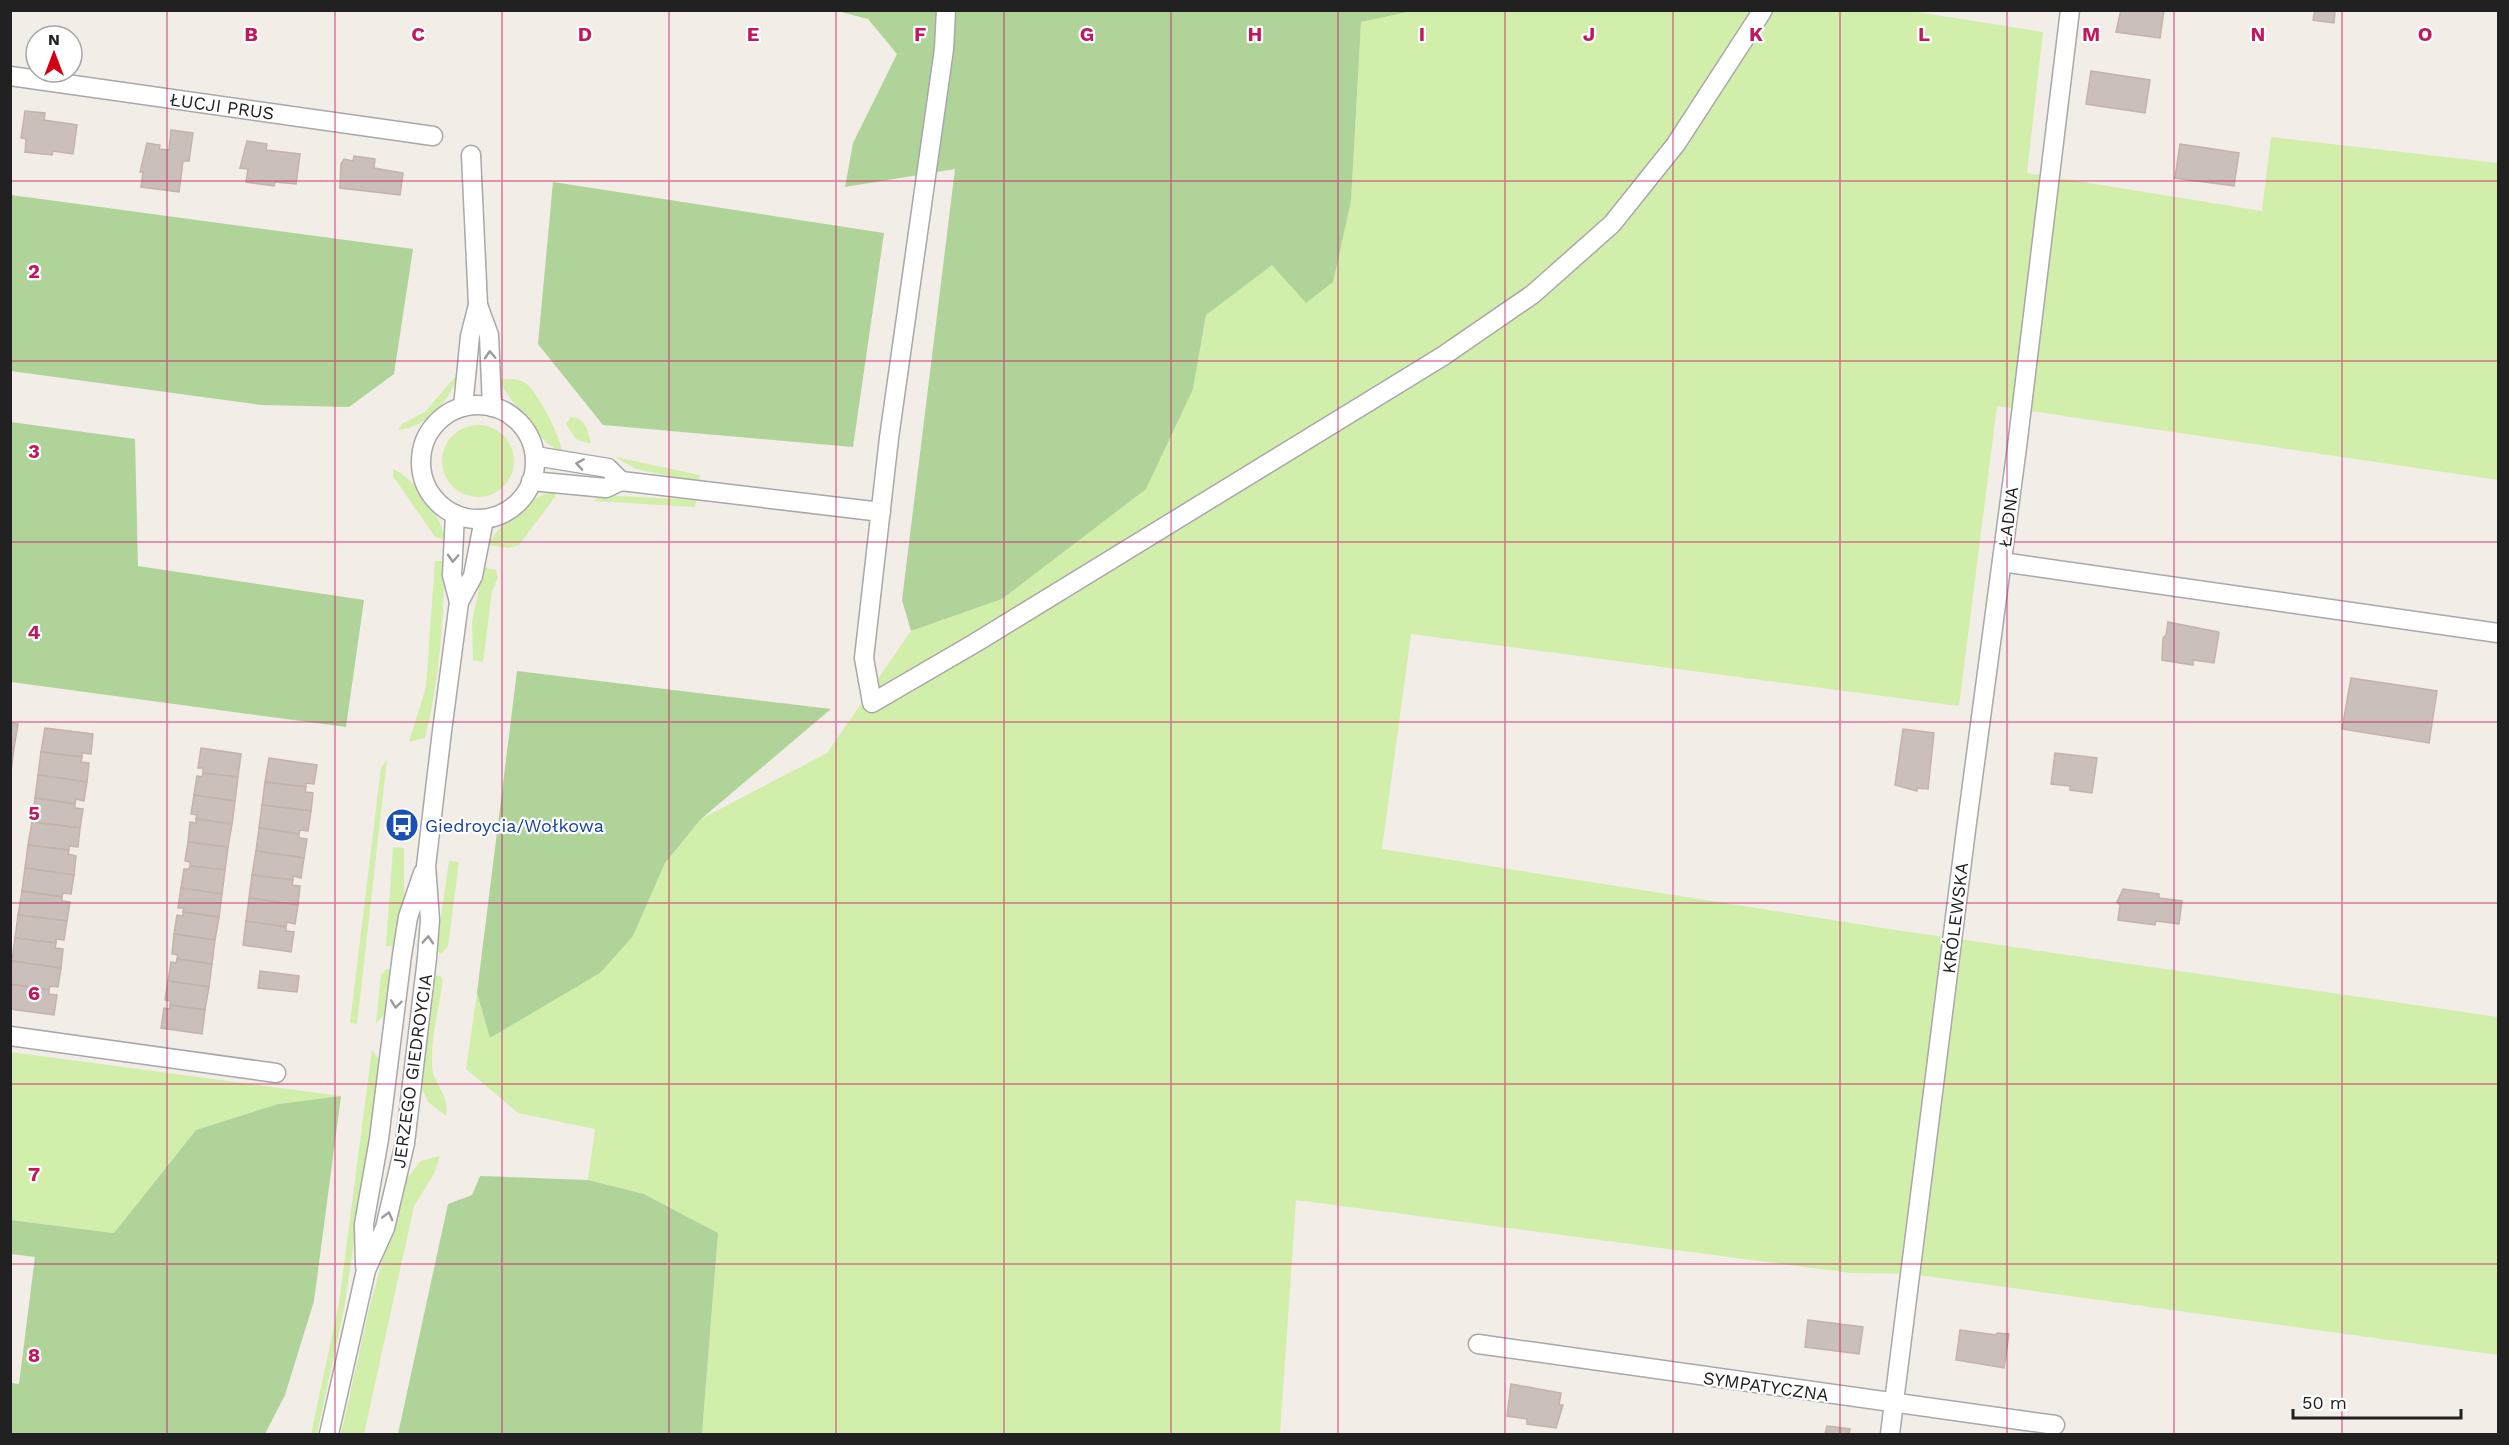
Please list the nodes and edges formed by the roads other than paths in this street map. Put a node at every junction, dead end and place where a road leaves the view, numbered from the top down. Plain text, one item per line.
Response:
1 (946, 10) edge
2 (1763, 10) edge
3 (2070, 10) edge
4 (10, 76) edge
5 (433, 135) dead end
6 (471, 155) dead end
7 (478, 305) junction
8 (463, 407) junction
9 (492, 407) junction
10 (534, 456) junction
11 (531, 481) junction
12 (621, 481) junction
13 (881, 512) junction
14 (455, 514) junction
15 (484, 519) junction
16 (2002, 562) junction
17 (459, 602) junction
18 (2499, 633) edge
19 (426, 866) junction
20 (10, 1036) edge
21 (276, 1074) dead end
22 (382, 1114) junction
23 (408, 1118) junction
24 (379, 1139) junction
25 (405, 1143) junction
26 (366, 1270) junction
27 (1478, 1344) dead end
28 (1894, 1404) junction
29 (2055, 1425) dead end
30 (329, 1434) edge
31 (1890, 1434) edge

1 - 13 street
2 - 13 street
3 - 16 street, ŁADNA
4 - 5 street, ŁUCJI PRUS
6 - 7 street
7 - 8 street
9 -> 7 street
8 - 9 street
8 - 14 street
9 - 10 street
10 - 11 street
12 -> 10 street
11 - 12 street
11 - 15 street
12 - 13 street
14 - 15 street
14 -> 17 street, JERZEGO GIEDROYCIA
15 - 17 street, JERZEGO GIEDROYCIA
16 - 18 street, ŁADNA
16 - 28 street, KRÓLEWSKA
17 - 19 street, JERZEGO GIEDROYCIA
19 -> 22 street, JERZEGO GIEDROYCIA
23 -> 19 street, JERZEGO GIEDROYCIA
20 - 21 street
22 - 23 street
22 - 24 street, JERZEGO GIEDROYCIA
23 - 25 street, JERZEGO GIEDROYCIA
24 - 25 street
24 - 26 street, JERZEGO GIEDROYCIA
26 -> 25 street, JERZEGO GIEDROYCIA
26 - 30 street, JERZEGO GIEDROYCIA
27 - 28 street, SYMPATYCZNA
28 - 29 street, SYMPATYCZNA
28 - 31 street, KRÓLEWSKA

